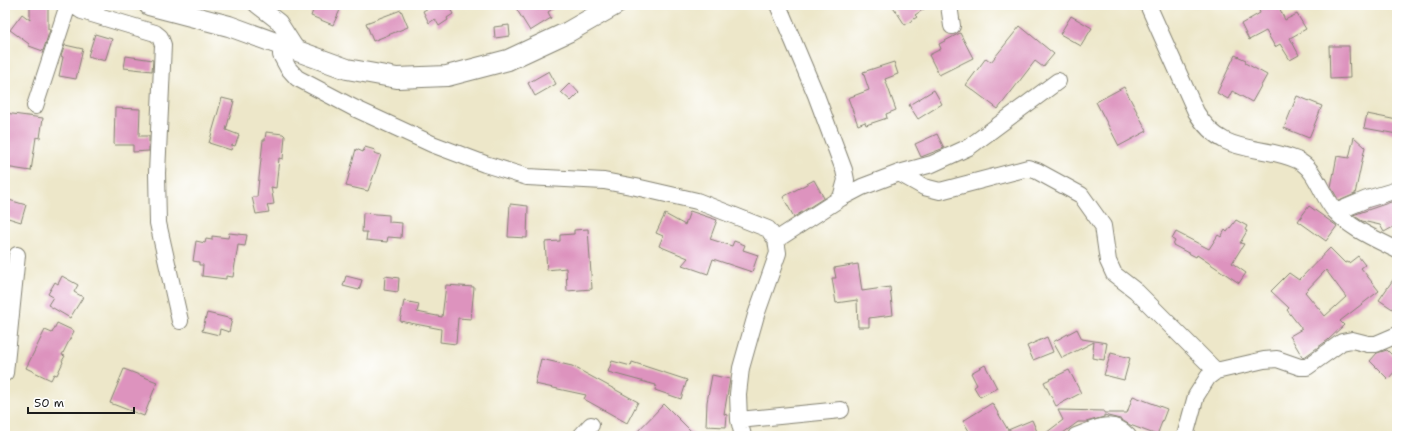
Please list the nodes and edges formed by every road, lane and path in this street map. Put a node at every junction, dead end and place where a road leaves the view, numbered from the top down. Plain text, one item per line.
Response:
1 (68, 5) edge
2 (74, 5) edge
3 (149, 5) edge
4 (256, 5) edge
5 (276, 5) edge
6 (615, 5) edge
7 (778, 5) edge
8 (948, 5) edge
9 (1148, 5) edge
10 (278, 22) junction
11 (952, 26) dead end
12 (289, 47) junction
13 (1058, 82) dead end
14 (35, 106) dead end
15 (899, 173) junction
16 (1397, 190) edge
17 (841, 198) junction
18 (1336, 212) junction
19 (776, 240) junction
20 (1397, 250) edge
21 (17, 255) dead end
22 (180, 321) dead end
23 (1397, 335) edge
24 (1216, 371) junction
25 (5, 373) edge
26 (841, 410) dead end
27 (738, 420) junction
28 (743, 436) edge
29 (1076, 436) edge
30 (1128, 436) edge
31 (1185, 436) edge

1 - 14 street
2 - 22 street
3 - 12 street
4 - 10 street
5 - 10 street
6 - 12 street
7 - 17 street
8 - 11 street
9 - 18 street
10 - 12 street
12 - 19 street
13 - 15 street
15 - 17 street
15 - 24 street
16 - 18 street
17 - 19 street
18 - 20 street
19 - 27 street
21 - 25 street
23 - 24 street
24 - 31 street
26 - 27 street
27 - 28 street
29 - 30 street

